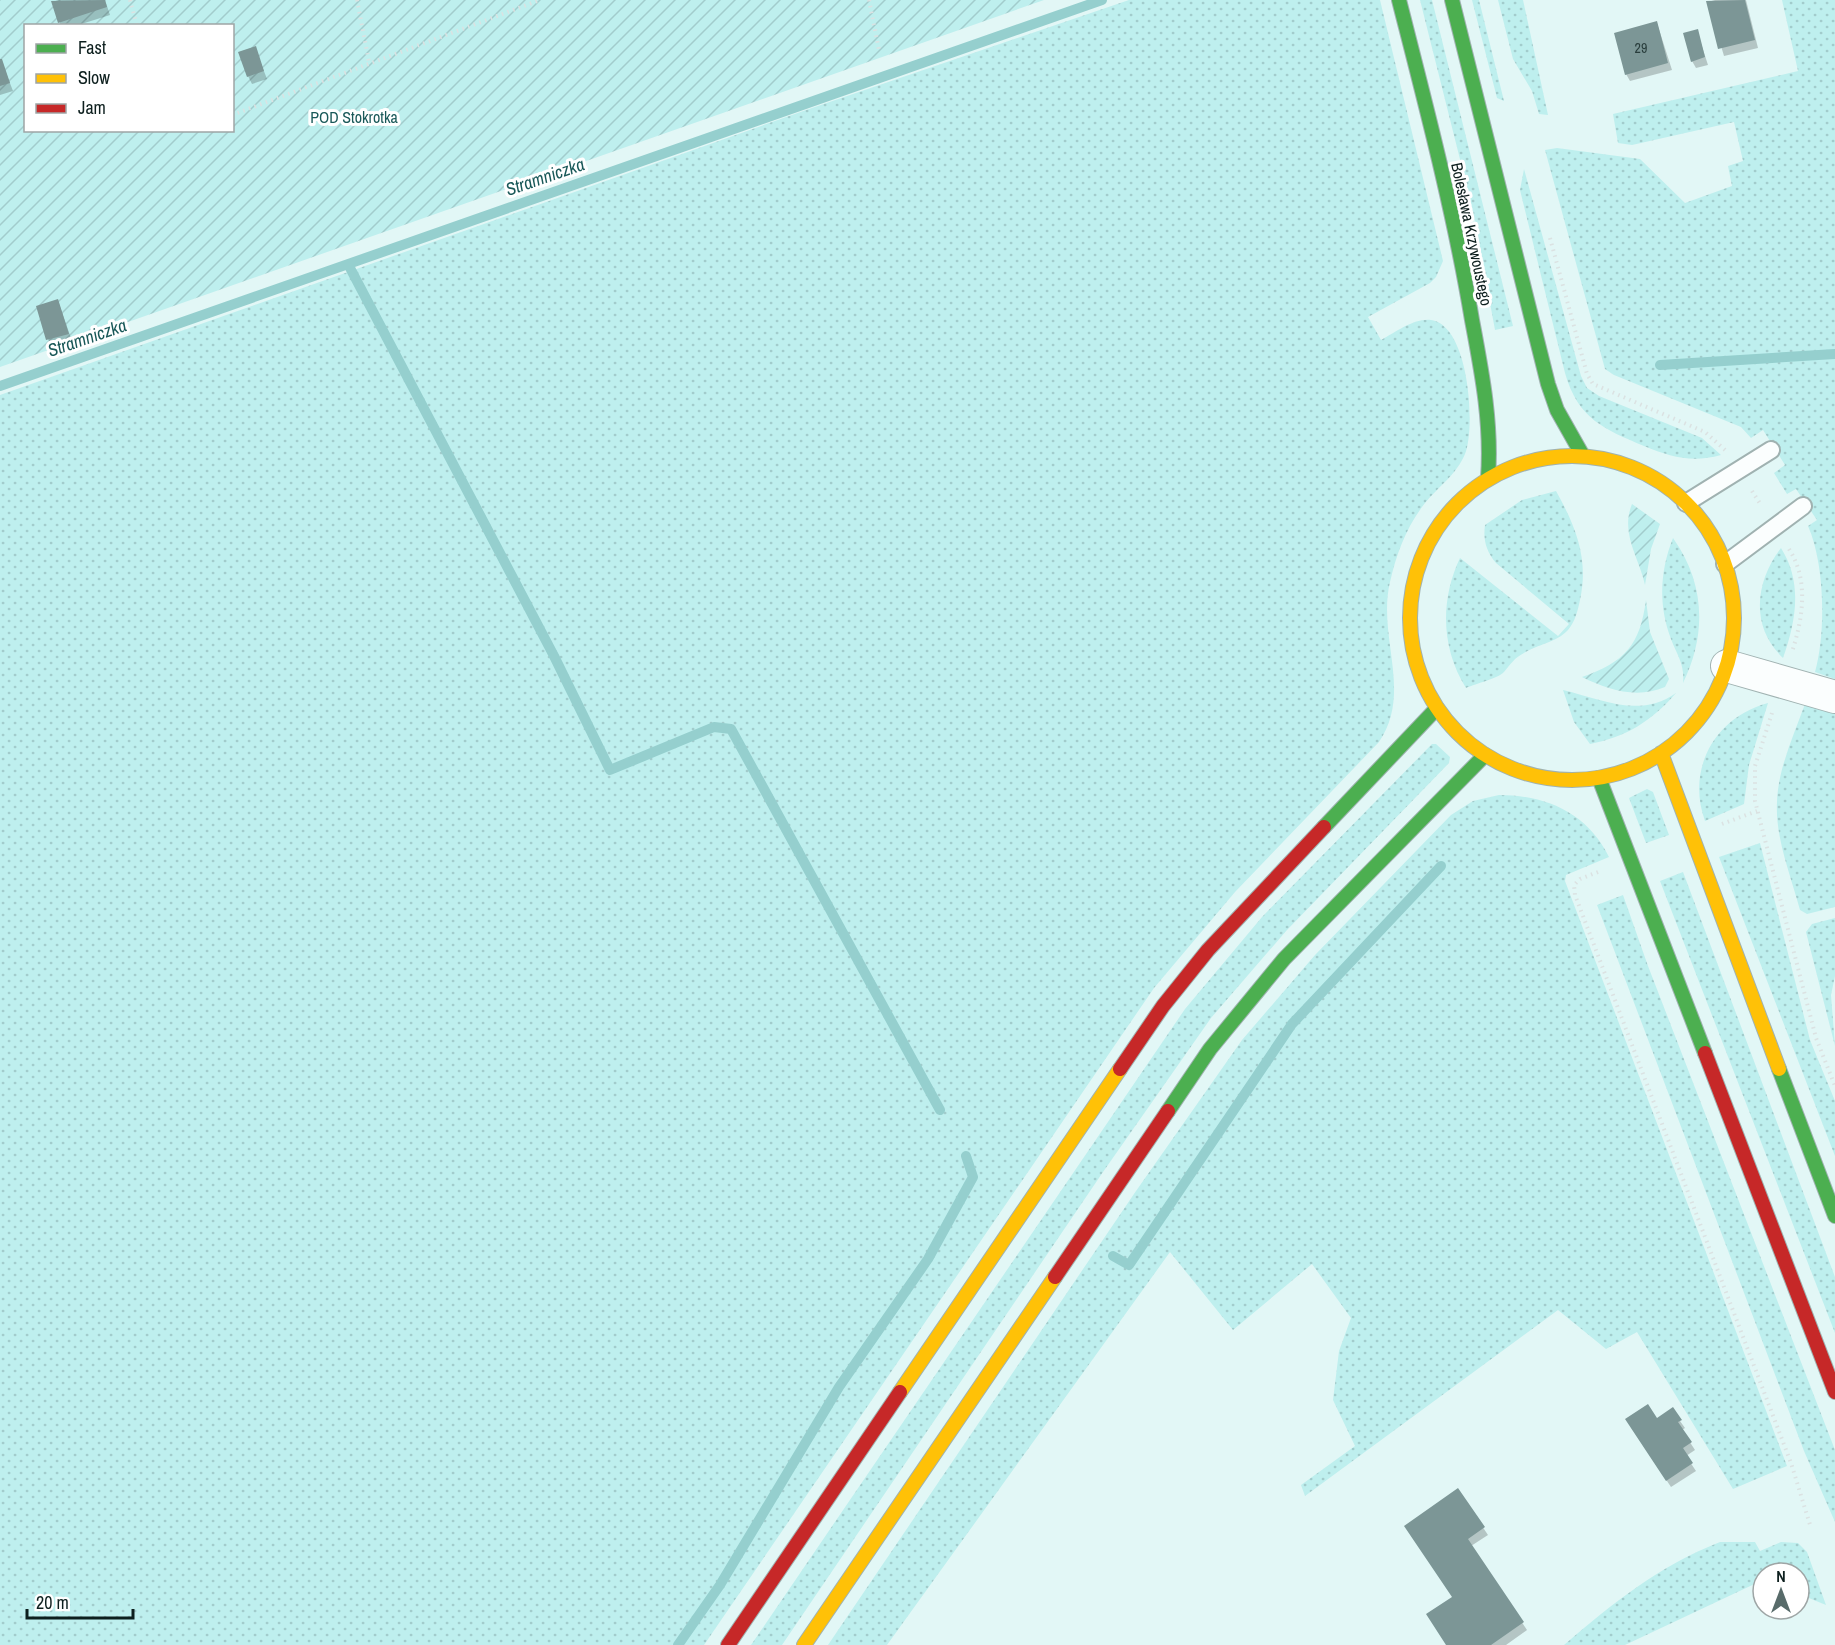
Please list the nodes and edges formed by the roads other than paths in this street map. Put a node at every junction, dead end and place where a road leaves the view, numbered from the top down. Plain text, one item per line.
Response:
1 (1399, 0) edge
2 (1452, 0) edge
3 (1771, 450) dead end
4 (1583, 456) junction
5 (1488, 478) junction
6 (1686, 503) junction
7 (1803, 506) dead end
8 (1725, 564) junction
9 (1727, 666) junction
10 (1835, 697) edge
11 (1437, 708) junction
12 (1661, 753) junction
13 (1485, 754) junction
14 (1599, 778) junction
15 (1835, 1216) edge
16 (1835, 1392) edge
17 (728, 1645) edge
18 (804, 1645) edge

1 - 5 main road, Bolesława Krzywoustego
2 - 4 main road
3 - 6 lane
4 - 5 main road
4 - 6 main road
5 - 11 main road
6 - 8 main road
7 - 8 lane
8 - 9 main road
9 - 10 street
9 - 12 main road
11 - 13 main road
11 - 17 main road
12 - 14 main road
12 - 15 main road
13 - 14 main road
13 - 18 main road
14 - 16 main road

